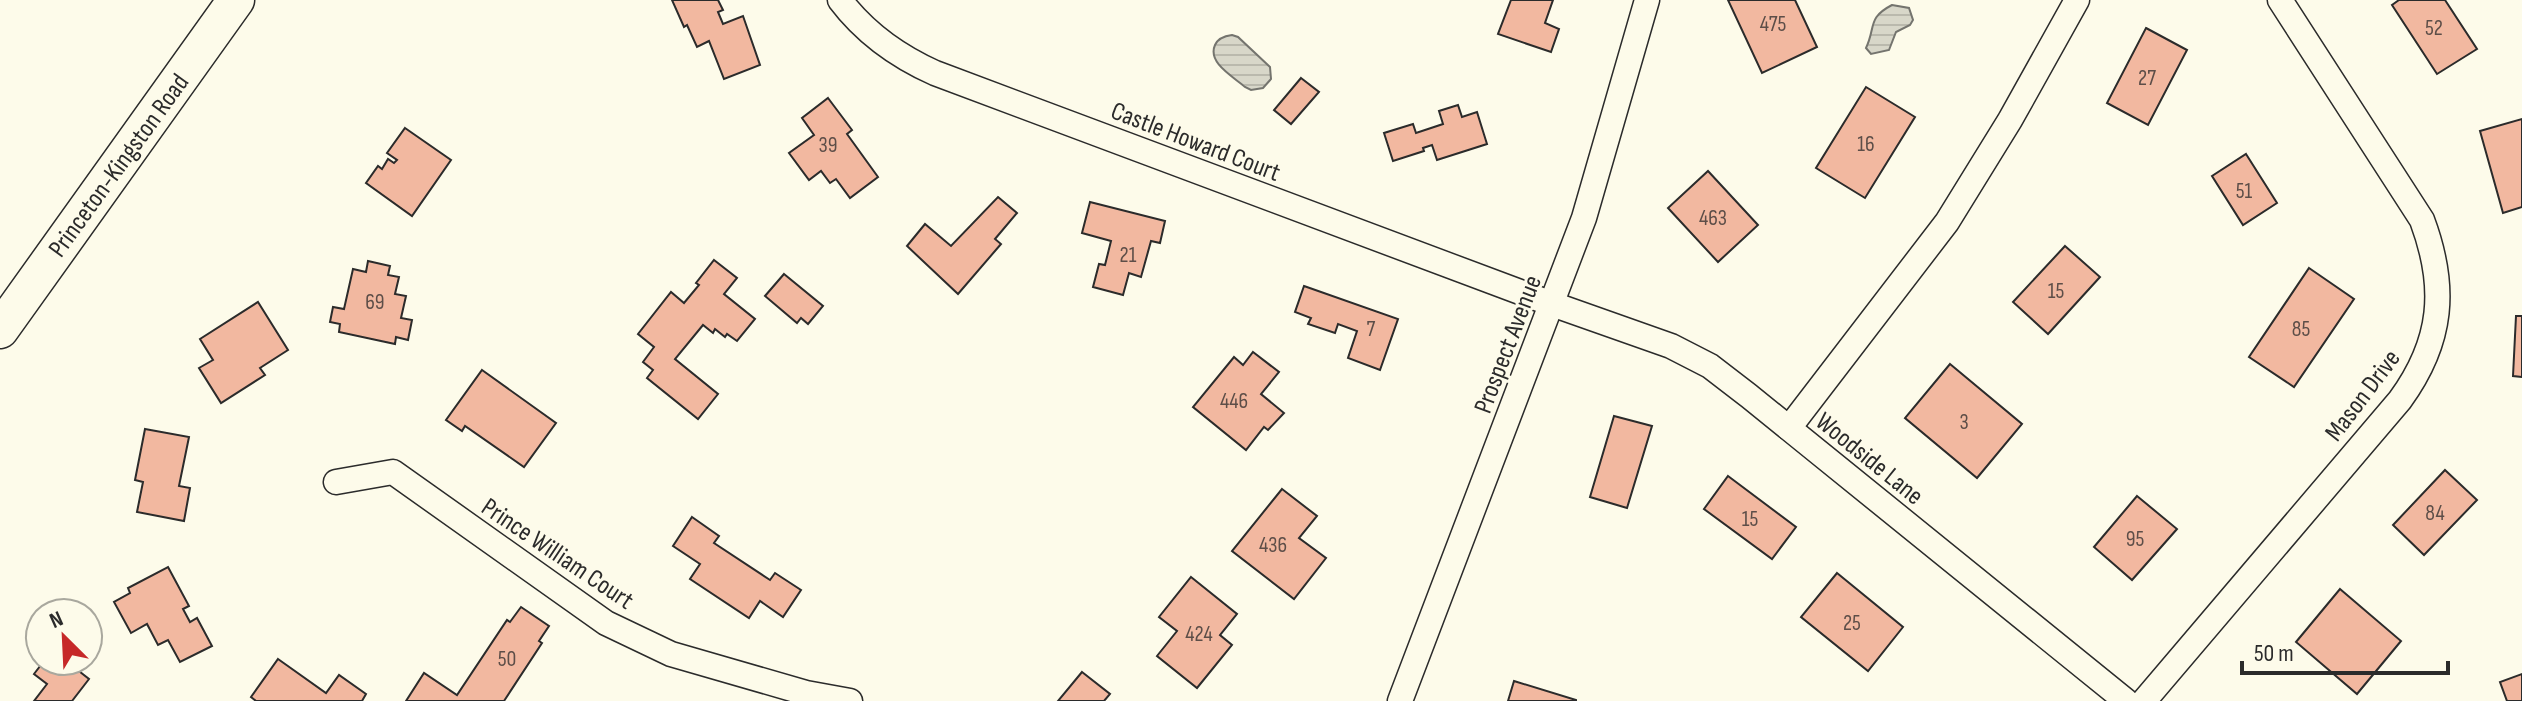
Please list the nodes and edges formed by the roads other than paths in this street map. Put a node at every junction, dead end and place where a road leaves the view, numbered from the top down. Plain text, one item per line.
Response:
1 (236, 0) edge
2 (840, 0) edge
3 (1647, 0) edge
4 (2077, 0) edge
5 (2280, 0) edge
6 (1552, 304) junction
7 (0, 330) edge
8 (1789, 428) junction
9 (336, 482) dead end
10 (850, 701) edge
11 (1400, 701) edge
12 (2126, 701) edge
13 (2144, 701) edge

1 - 7 main road, Princeton-Kingston Road
2 - 6 street, Castle Howard Court
3 - 6 street, Prospect Avenue
4 - 8 street
5 - 13 street, Mason Drive
6 - 8 street, Woodside Lane
6 - 11 street, Prospect Avenue
8 - 12 street, Woodside Lane
9 - 10 street, Prince William Court

